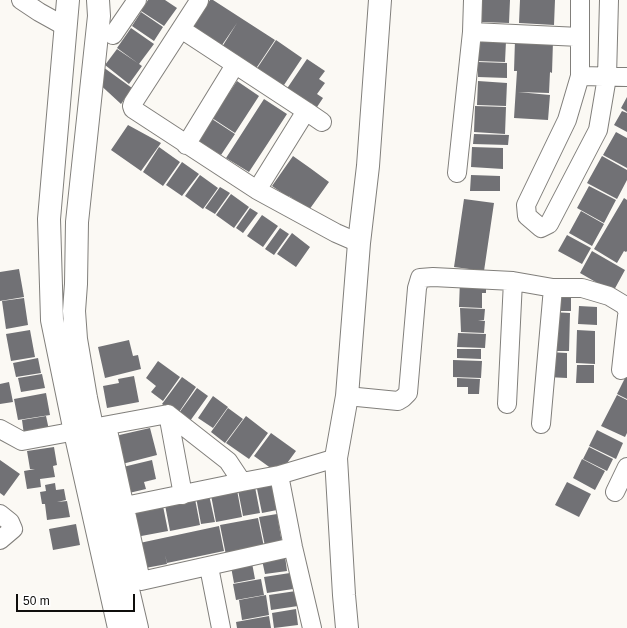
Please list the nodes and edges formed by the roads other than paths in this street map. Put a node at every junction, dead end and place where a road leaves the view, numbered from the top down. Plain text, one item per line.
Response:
1 (21, 0) edge
2 (68, 0) edge
3 (98, 0) edge
4 (137, 0) edge
5 (380, 0) edge
6 (473, 0) edge
7 (580, 0) edge
8 (609, 0) edge
9 (199, 1) dead end
10 (66, 27) junction
11 (181, 29) junction
12 (472, 32) junction
13 (113, 35) dead end
14 (580, 37) junction
15 (235, 65) junction
16 (580, 76) junction
17 (607, 77) junction
18 (627, 77) edge
19 (306, 111) junction
20 (322, 122) dead end
21 (186, 145) junction
22 (457, 173) dead end
23 (257, 190) junction
24 (359, 243) junction
25 (514, 281) junction
26 (553, 288) junction
27 (627, 310) edge
28 (627, 316) edge
29 (621, 370) dead end
30 (346, 396) junction
31 (507, 404) dead end
32 (168, 414) junction
33 (541, 424) dead end
34 (91, 428) junction
35 (0, 429) edge
36 (336, 458) junction
37 (627, 467) edge
38 (279, 475) junction
39 (242, 482) junction
40 (615, 492) dead end
41 (183, 495) junction
42 (125, 506) junction
43 (0, 514) edge
44 (0, 540) edge
45 (293, 547) junction
46 (209, 567) junction
47 (119, 628) edge
48 (137, 628) edge
49 (221, 628) edge
50 (312, 628) edge
51 (347, 628) edge

1 - 10 street
2 - 10 street
3 - 34 street
4 - 13 street
5 - 24 street
6 - 12 street
7 - 14 street
8 - 17 street
9 - 11 street
10 - 34 street
11 - 15 street
11 - 21 street
12 - 14 street
12 - 22 street
14 - 16 street
15 - 19 street
15 - 21 street
16 - 17 street
16 - 17 street
17 - 18 street
19 - 20 street
19 - 23 street
21 - 23 street
23 - 24 street
24 - 30 street
25 - 26 street
25 - 30 street
25 - 31 street
26 - 27 street
26 - 33 street
28 - 29 street
30 - 36 street
32 - 34 street
32 - 39 street
32 - 41 street
34 - 35 street
34 - 42 street
34 - 47 street
34 - 48 street
36 - 38 street
36 - 51 street
37 - 40 street
38 - 39 street
38 - 45 street
39 - 41 street
41 - 42 street
42 - 46 street
43 - 44 street
45 - 46 street
45 - 50 street
46 - 49 street

